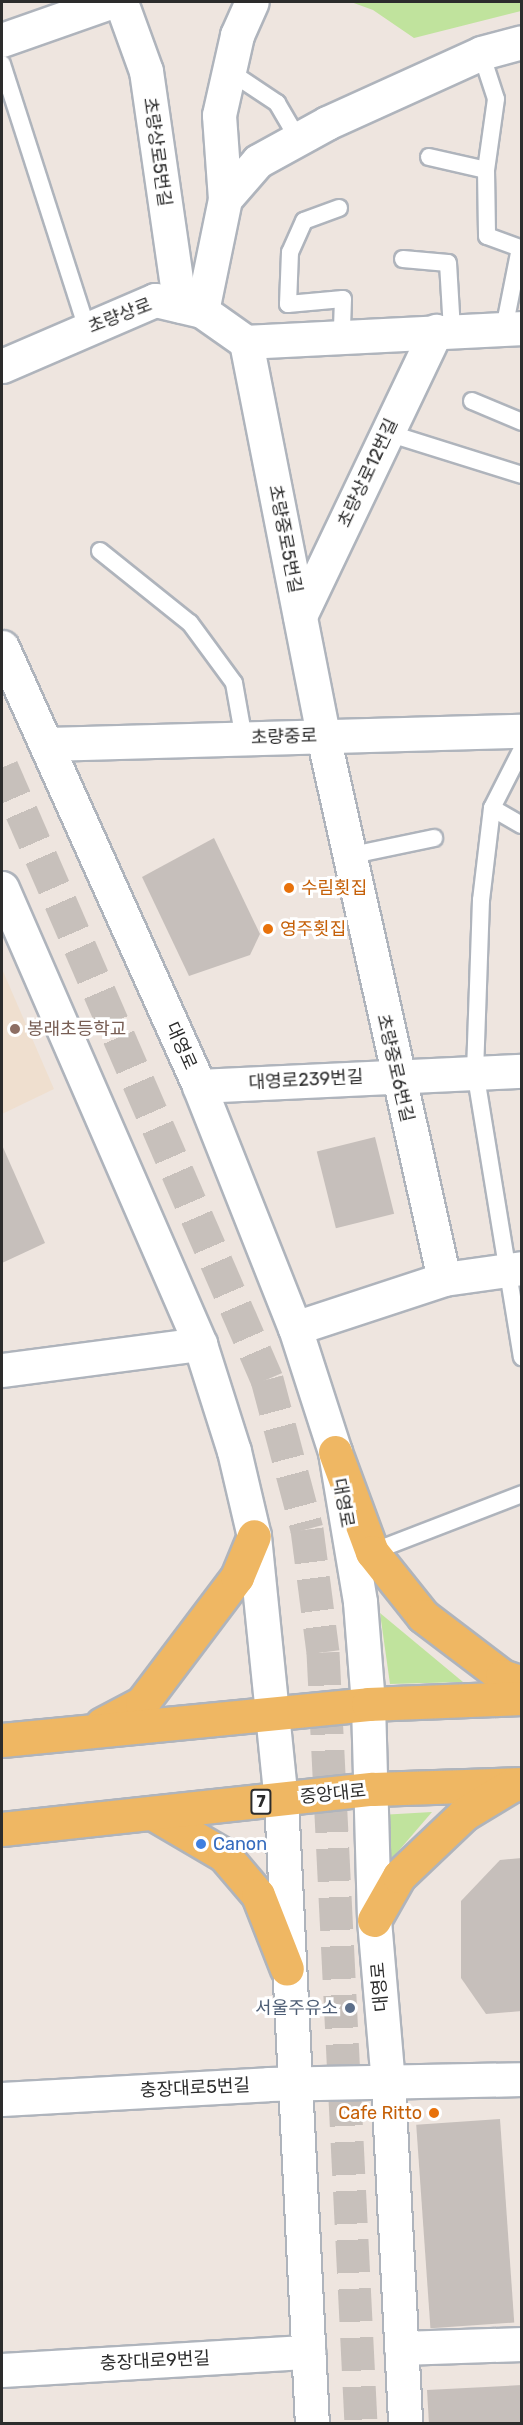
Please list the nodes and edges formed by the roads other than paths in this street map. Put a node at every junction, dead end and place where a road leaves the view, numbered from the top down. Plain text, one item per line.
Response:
1 (110, 2) edge
2 (121, 2) edge
3 (252, 2) edge
4 (65, 9) edge
5 (2, 40) edge
6 (522, 42) edge
7 (481, 53) junction
8 (2, 64) edge
9 (229, 70) junction
10 (298, 139) junction
11 (429, 157) dead end
12 (486, 170) junction
13 (225, 199) junction
14 (339, 208) dead end
15 (403, 259) dead end
16 (191, 308) junction
17 (513, 328) edge
18 (87, 329) junction
19 (444, 331) junction
20 (342, 336) junction
21 (246, 342) junction
22 (2, 366) edge
23 (472, 401) dead end
24 (522, 422) edge
25 (388, 433) junction
26 (522, 475) edge
27 (100, 551) dead end
28 (300, 616) junction
29 (2, 647) edge
30 (522, 731) edge
31 (323, 736) junction
32 (244, 739) junction
33 (46, 744) junction
34 (522, 749) edge
35 (492, 808) junction
36 (522, 825) edge
37 (434, 838) dead end
38 (348, 856) junction
39 (2, 888) edge
40 (474, 1071) junction
41 (522, 1071) edge
42 (396, 1075) junction
43 (199, 1086) junction
44 (515, 1269) edge
45 (444, 1279) junction
46 (295, 1328) junction
47 (200, 1344) junction
48 (521, 1346) edge
49 (2, 1370) edge
50 (335, 1452) junction
51 (522, 1494) edge
52 (254, 1536) junction
53 (372, 1552) junction
54 (522, 1683) edge
55 (522, 1698) edge
56 (368, 1704) junction
57 (273, 1712) junction
58 (88, 1731) junction
59 (2, 1740) edge
60 (517, 1784) edge
61 (373, 1789) junction
62 (281, 1800) junction
63 (154, 1814) junction
64 (2, 1829) edge
65 (374, 1920) junction
66 (287, 1969) junction
67 (522, 2079) edge
68 (295, 2084) junction
69 (388, 2084) junction
70 (2, 2099) edge
71 (522, 2344) edge
72 (401, 2348) junction
73 (308, 2352) junction
74 (2, 2370) edge
75 (312, 2424) edge
76 (405, 2424) edge

1 - 4 street
2 - 16 street, 초량상로5번길
3 - 9 street
4 - 5 street
6 - 7 street
7 - 10 street
7 - 12 lane
8 - 18 lane
9 - 10 lane
9 - 13 street
10 - 13 street
11 - 12 lane
12 - 17 lane
13 - 16 street
14 - 20 lane
15 - 19 lane
16 - 18 street, 초량상로
16 - 21 street, 초량상로
17 - 19 street
18 - 22 street, 초량상로
19 - 20 street
19 - 25 street, 초량상로12번길
20 - 21 street
21 - 28 street, 초량중로5번길
23 - 24 lane
25 - 26 lane
25 - 28 street, 초량상로12번길
27 - 32 lane
28 - 31 street, 초량중로5번길
29 - 33 street, 대영로
30 - 31 street, 초량중로
31 - 32 street, 초량중로
31 - 38 street, 초량중로6번길
32 - 33 street, 초량중로
33 - 43 street, 대영로
34 - 35 lane
35 - 36 lane
35 - 40 lane
37 - 38 lane
38 - 42 street, 초량중로6번길
39 - 47 street
40 - 41 street, 대영로239번길
40 - 42 street, 대영로239번길
40 - 44 lane
42 - 43 street, 대영로239번길
42 - 45 street, 초량중로6번길
43 - 46 street, 대영로
44 - 45 street
44 - 48 lane
45 - 46 street
46 - 50 street, 대영로
47 - 49 street
47 - 52 street
50 - 53 main road
50 - 56 street, 대영로
51 - 53 lane
52 - 57 street
52 - 58 main road
53 - 54 main road
55 - 56 main road
56 - 57 main road
56 - 61 street, 대영로
57 - 58 main road
57 - 62 street
58 - 59 main road
60 - 61 main road, 중앙대로 / 7
60 - 65 main road
61 - 62 main road, 중앙대로 / 7
61 - 65 street, 대영로
62 - 63 main road, 중앙대로 / 7
62 - 66 street
63 - 64 main road, 중앙대로 / 7
63 - 66 main road
65 - 69 street, 대영로
66 - 68 street
67 - 69 street, 충장대로5번길
68 - 69 street, 충장대로5번길
68 - 70 street, 충장대로5번길
68 - 73 street
69 - 72 street, 대영로
71 - 72 street
72 - 76 street, 대영로
73 - 74 street, 충장대로9번길
73 - 75 street

